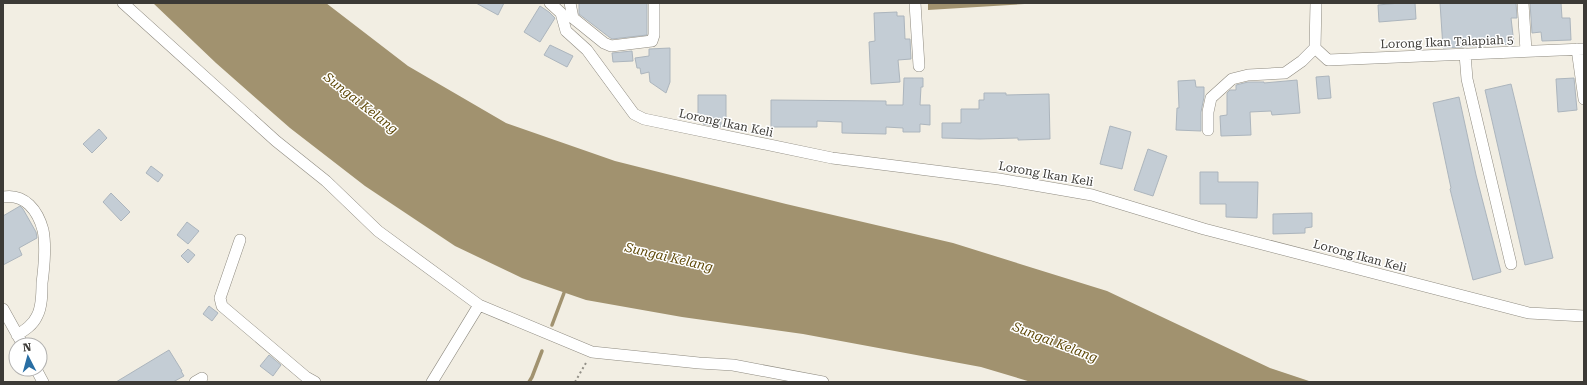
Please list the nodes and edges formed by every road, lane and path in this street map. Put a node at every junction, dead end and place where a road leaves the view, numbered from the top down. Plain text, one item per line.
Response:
1 (123, 3) edge
2 (550, 3) edge
3 (570, 3) edge
4 (654, 3) edge
5 (915, 3) edge
6 (1316, 3) edge
7 (1523, 3) edge
8 (1315, 48) junction
9 (1581, 49) edge
10 (1526, 52) junction
11 (1465, 54) junction
12 (919, 66) dead end
13 (1584, 99) edge
14 (1208, 130) dead end
15 (3, 197) edge
16 (240, 240) dead end
17 (1511, 264) dead end
18 (479, 305) junction
19 (3, 309) edge
20 (1584, 316) edge
21 (18, 337) edge
22 (22, 337) edge
23 (592, 352) junction
24 (315, 382) edge
25 (432, 382) edge
26 (575, 382) edge
27 (823, 382) edge

1 - 18 street
2 - 20 street, Lorong Ikan Keli
3 - 4 street
5 - 12 street
6 - 8 street
7 - 10 street
8 - 11 street, Lorong Ikan Talapiah 5
8 - 14 street
9 - 10 street, Lorong Ikan Talapiah 5
9 - 13 street
10 - 11 street, Lorong Ikan Talapiah 5
11 - 17 street
15 - 22 street
16 - 24 street
18 - 23 street
18 - 25 street
19 - 21 street
23 - 26 path
23 - 27 street

